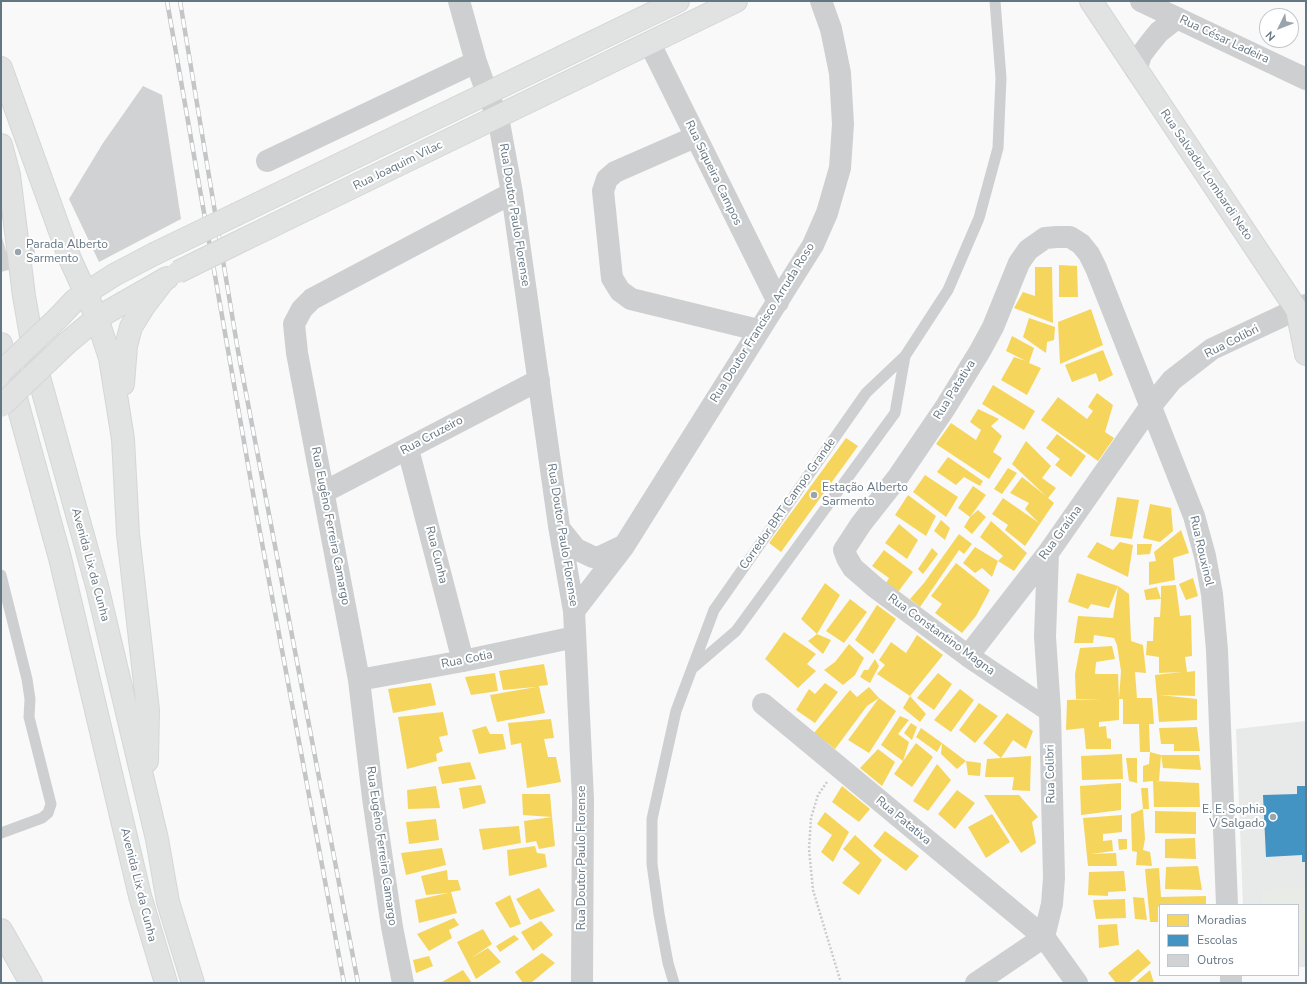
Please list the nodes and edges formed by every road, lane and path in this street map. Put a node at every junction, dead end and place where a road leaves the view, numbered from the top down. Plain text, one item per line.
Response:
1 (459, 1) edge
2 (678, 1) edge
3 (736, 1) edge
4 (821, 1) edge
5 (995, 1) edge
6 (1091, 1) edge
7 (1141, 1) edge
8 (1177, 18) junction
9 (650, 44) junction
10 (476, 62) junction
11 (1, 68) edge
12 (1136, 70) junction
13 (1306, 79) edge
14 (487, 93) junction
15 (498, 117) junction
16 (695, 137) junction
17 (1, 145) edge
18 (267, 161) dead end
19 (512, 193) junction
20 (1057, 237) joint
21 (171, 276) junction
22 (86, 293) junction
23 (778, 302) junction
24 (1301, 308) edge
25 (97, 318) junction
26 (758, 330) junction
27 (1, 344) edge
28 (1306, 354) edge
29 (906, 356) junction
30 (1, 372) edge
31 (539, 380) junction
32 (1, 406) edge
33 (1150, 407) junction
34 (123, 439) junction
35 (408, 449) junction
36 (324, 492) junction
37 (559, 526) junction
38 (624, 546) junction
39 (846, 548) joint
40 (1048, 553) junction
41 (1, 575) edge
42 (574, 611) junction
43 (575, 637) junction
44 (968, 656) junction
45 (463, 661) junction
46 (693, 668) junction
47 (358, 680) junction
48 (763, 704) dead end
49 (1050, 711) junction
50 (838, 767) junction
51 (147, 796) junction
52 (1, 833) edge
53 (1227, 904) edge
54 (1, 930) edge
55 (1044, 936) junction
56 (31, 983) edge
57 (166, 983) edge
58 (193, 983) edge
59 (402, 983) edge
60 (582, 983) edge
61 (674, 983) edge
62 (841, 983) edge
63 (976, 983) edge
64 (1077, 983) edge

1 - 10 street, Rua Doutor Paulo Florense
2 - 14 main road
3 - 9 main road, Rua Joaquim Vilac
4 - 23 street, Rua Doutor Francisco Arruda Roso
5 - 29 lane, Corredor BRT Campo Grande
6 - 12 main road, Rua Salvador Lombardi Neto
7 - 8 street, Rua César Ladeira
8 - 12 street
8 - 13 street, Rua César Ladeira
9 - 15 main road, Rua Joaquim Vilac
9 - 16 street, Rua Siqueira Campos
10 - 14 street, Rua Doutor Paulo Florense
10 - 18 street
11 - 22 main road
12 - 24 main road, Rua Salvador Lombardi Neto
14 - 15 street, Rua Doutor Paulo Florense
14 - 22 main road, bridge
15 - 19 street, Rua Doutor Paulo Florense
15 - 21 main road, Rua Joaquim Vilac, bridge
16 - 23 street, Rua Siqueira Campos
16 - 26 street
17 - 51 main road, Avenida Lix da Cunha
19 - 31 street, Rua Doutor Paulo Florense
19 - 36 street, Rua Eugêno Ferreira Camargo
20 - 33 street, Rua Rouxinol
20 - 39 street, Rua Patativa
21 - 25 main road, Rua Joaquim Vilac
21 - 34 main road
22 - 25 main road
22 - 30 main road, bridge
23 - 26 street, Rua Doutor Francisco Arruda Roso
24 - 28 main road, Rua Salvador Lombardi Neto
24 - 33 street, Rua Colibri
25 - 32 main road, Rua Joaquim Vilac, bridge
25 - 34 main road
26 - 38 street, Rua Doutor Francisco Arruda Roso
27 - 57 main road, Avenida Lix da Cunha
29 - 46 lane, Corredor BRT Campo Grande
29 - 46 lane, Corredor BRT Campo Grande
31 - 35 street, Rua Cruzeiro
31 - 37 street, Rua Doutor Paulo Florense
33 - 40 street, Rua Graúna
33 - 53 street, Rua Rouxinol
34 - 51 main road
35 - 36 street, Rua Cruzeiro
35 - 45 street, Rua Cunha
36 - 47 street, Rua Eugêno Ferreira Camargo
37 - 38 street
37 - 42 street, Rua Doutor Paulo Florense
38 - 42 street, Rua Doutor Francisco Arruda Roso
39 - 44 street, Rua Constantino Magna
40 - 44 street, Rua Graúna
40 - 49 street, Rua Colibri
41 - 52 lane
42 - 43 street, Rua Doutor Paulo Florense
43 - 45 street, Rua Cotia
43 - 60 street, Rua Doutor Paulo Florense
44 - 49 street, Rua Constantino Magna
45 - 47 street, Rua Cotia
46 - 61 lane, Corredor BRT Campo Grande
47 - 59 street, Rua Eugêno Ferreira Camargo
48 - 50 street, Rua Patativa
49 - 55 street, Rua Colibri
50 - 55 street, Rua Patativa
50 - 62 path
51 - 58 main road, Avenida Lix da Cunha
54 - 56 main road
55 - 63 street
55 - 64 street

